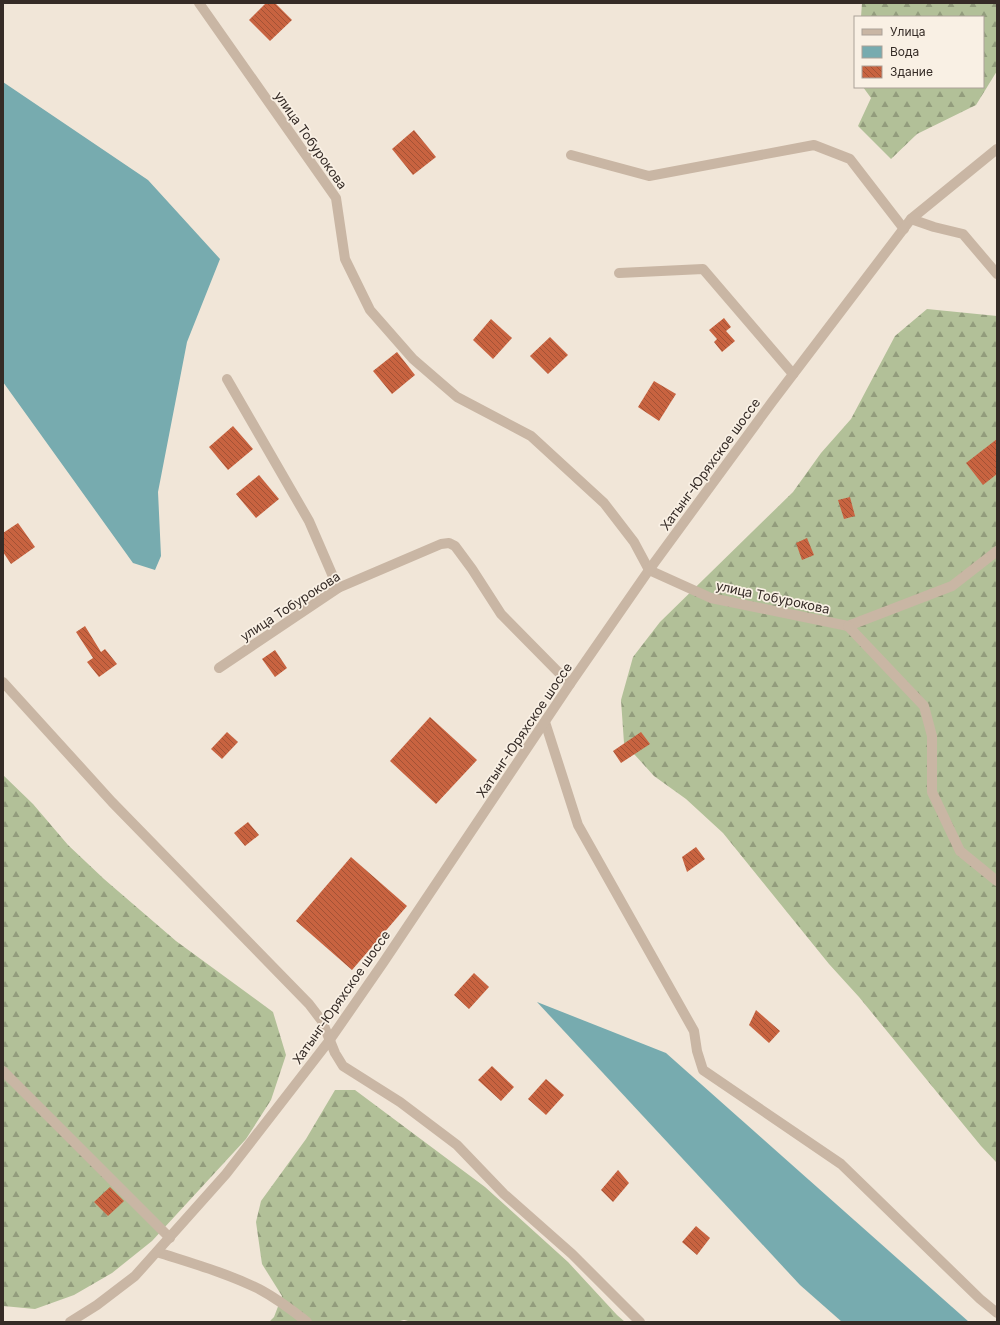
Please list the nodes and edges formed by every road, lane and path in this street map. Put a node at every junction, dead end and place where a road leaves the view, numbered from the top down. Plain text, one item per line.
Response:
1 (199, 3) edge
2 (997, 149) edge
3 (571, 155) dead end
4 (911, 219) junction
5 (904, 229) junction
6 (619, 273) dead end
7 (997, 274) edge
8 (793, 374) junction
9 (227, 379) dead end
10 (997, 551) edge
11 (649, 570) junction
12 (338, 588) junction
13 (848, 626) junction
14 (219, 668) dead end
15 (3, 682) edge
16 (570, 684) junction
17 (545, 722) junction
18 (997, 881) edge
19 (329, 1041) junction
20 (3, 1071) edge
21 (170, 1238) junction
22 (158, 1252) junction
23 (997, 1313) edge
24 (70, 1322) edge
25 (307, 1322) edge
26 (640, 1322) edge

1 - 11 street, улица Тобурокова
2 - 4 street, Хатынг-Юряхское шоссе
3 - 5 street
4 - 5 street, Хатынг-Юряхское шоссе
4 - 7 street
5 - 8 street, Хатынг-Юряхское шоссе
6 - 8 street
8 - 11 street, Хатынг-Юряхское шоссе
9 - 12 street
10 - 13 street
11 - 13 street, улица Тобурокова
11 - 16 street, Хатынг-Юряхское шоссе
12 - 14 street, улица Тобурокова
12 - 16 street, улица Тобурокова
13 - 18 street
15 - 19 street
16 - 17 street, Хатынг-Юряхское шоссе
17 - 19 street, Хатынг-Юряхское шоссе
17 - 23 street
19 - 21 street, Хатынг-Юряхское шоссе
19 - 26 street
20 - 21 street
21 - 22 street, Хатынг-Юряхское шоссе
22 - 24 street, Хатынг-Юряхское шоссе
22 - 25 street

